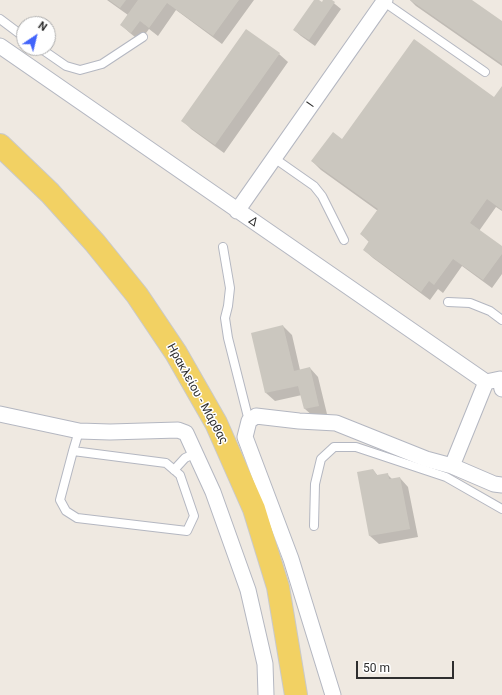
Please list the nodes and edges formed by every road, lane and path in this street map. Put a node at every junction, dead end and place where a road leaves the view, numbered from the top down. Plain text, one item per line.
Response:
1 (385, 1) edge
2 (0, 19) edge
3 (16, 31) edge
4 (143, 37) dead end
5 (0, 46) edge
6 (52, 56) edge
7 (485, 72) dead end
8 (0, 145) edge
9 (274, 158) junction
10 (237, 211) junction
11 (344, 240) dead end
12 (223, 247) dead end
13 (448, 302) dead end
14 (502, 320) edge
15 (486, 382) junction
16 (502, 382) edge
17 (0, 414) edge
18 (249, 421) junction
19 (80, 431) junction
20 (73, 451) junction
21 (196, 453) junction
22 (174, 470) junction
23 (449, 471) junction
24 (502, 485) edge
25 (502, 509) edge
26 (314, 526) dead end
27 (266, 695) edge
28 (296, 695) edge
29 (333, 695) edge

1 - 7 lane
1 - 9 street, Ι
2 - 3 lane
4 - 6 lane
5 - 10 street, Δ
8 - 28 main road, Ηρακλείου - Μάρθας
9 - 10 street, Ι
9 - 11 lane
10 - 15 street, Δ
12 - 18 lane
13 - 14 lane
15 - 16 street
15 - 23 street
17 - 19 street
18 - 23 street
18 - 29 street
19 - 20 lane
19 - 21 street
20 - 22 lane
20 - 22 lane
21 - 22 lane
21 - 27 street
23 - 24 street
23 - 25 lane
23 - 26 lane

